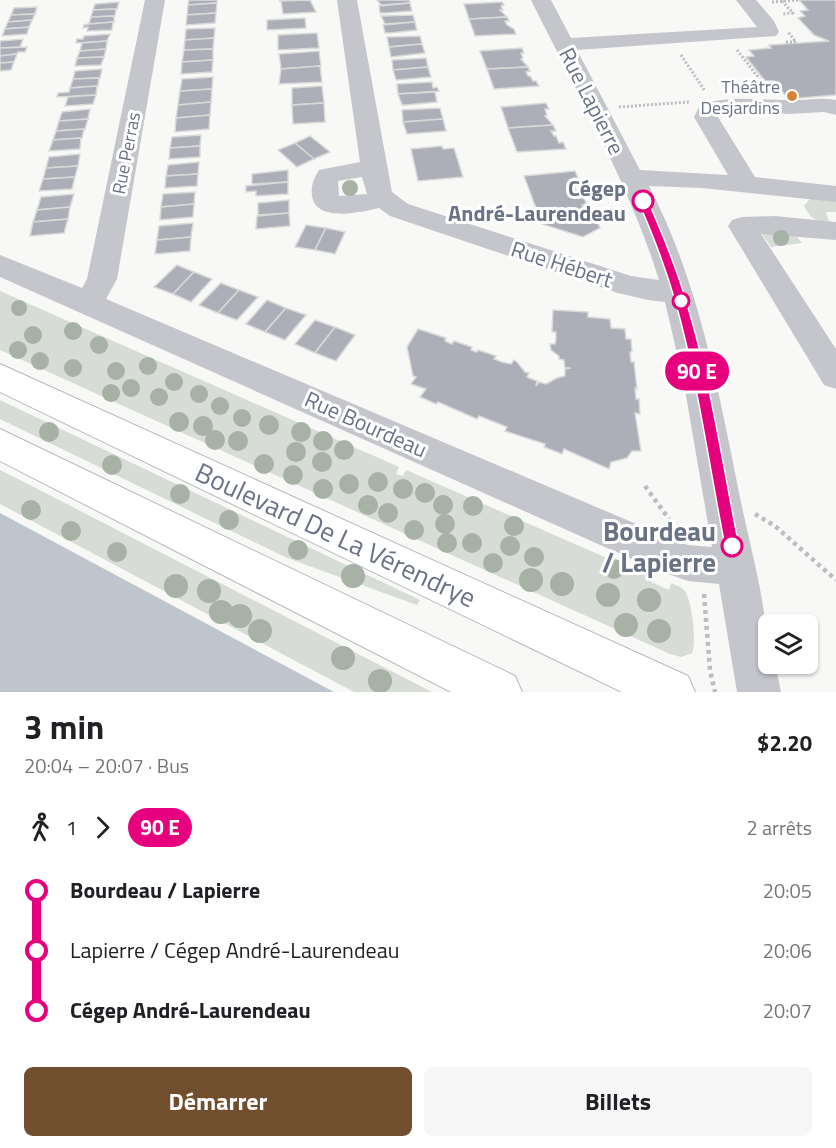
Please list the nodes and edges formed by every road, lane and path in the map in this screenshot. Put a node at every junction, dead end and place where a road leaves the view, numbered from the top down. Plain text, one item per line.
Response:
1 (155, 0) edge
2 (346, 0) edge
3 (541, 0) edge
4 (798, 0) edge
5 (754, 1) edge
6 (782, 1) edge
7 (773, 15) dead end
8 (563, 45) junction
9 (733, 46) dead end
10 (677, 50) dead end
11 (766, 87) dead end
12 (706, 92) dead end
13 (836, 108) edge
14 (372, 168) junction
15 (632, 178) junction
16 (744, 183) junction
17 (788, 189) junction
18 (836, 194) edge
19 (383, 199) junction
20 (795, 227) junction
21 (836, 231) edge
22 (0, 266) edge
23 (678, 292) junction
24 (87, 302) junction
25 (836, 376) edge
26 (0, 377) edge
27 (0, 444) edge
28 (645, 486) dead end
29 (755, 514) dead end
30 (669, 519) dead end
31 (737, 568) junction
32 (836, 580) edge
33 (709, 639) dead end
34 (499, 692) edge
35 (672, 692) edge
36 (715, 692) edge
37 (759, 692) edge

1 - 24 street, Rue Perras
2 - 14 street
3 - 8 street, Rue Lapierre
4 - 6 path
5 - 6 path
5 - 8 street
6 - 7 path
8 - 15 street, Rue Lapierre
9 - 11 path
10 - 12 path
13 - 16 street
14 - 19 street
14 - 19 street
15 - 16 street
15 - 23 street, Rue Lapierre
16 - 17 street
17 - 18 street
17 - 20 street
19 - 23 street, Rue Hébert
20 - 21 street
20 - 25 street
22 - 24 street, Rue Bourdeau
23 - 31 street, Rue Lapierre
24 - 31 street, Rue Bourdeau
26 - 35 main road, Boulevard De La Vérendrye
27 - 34 main road
28 - 30 path
29 - 32 path
31 - 37 street, Rue Lapierre
33 - 36 path

